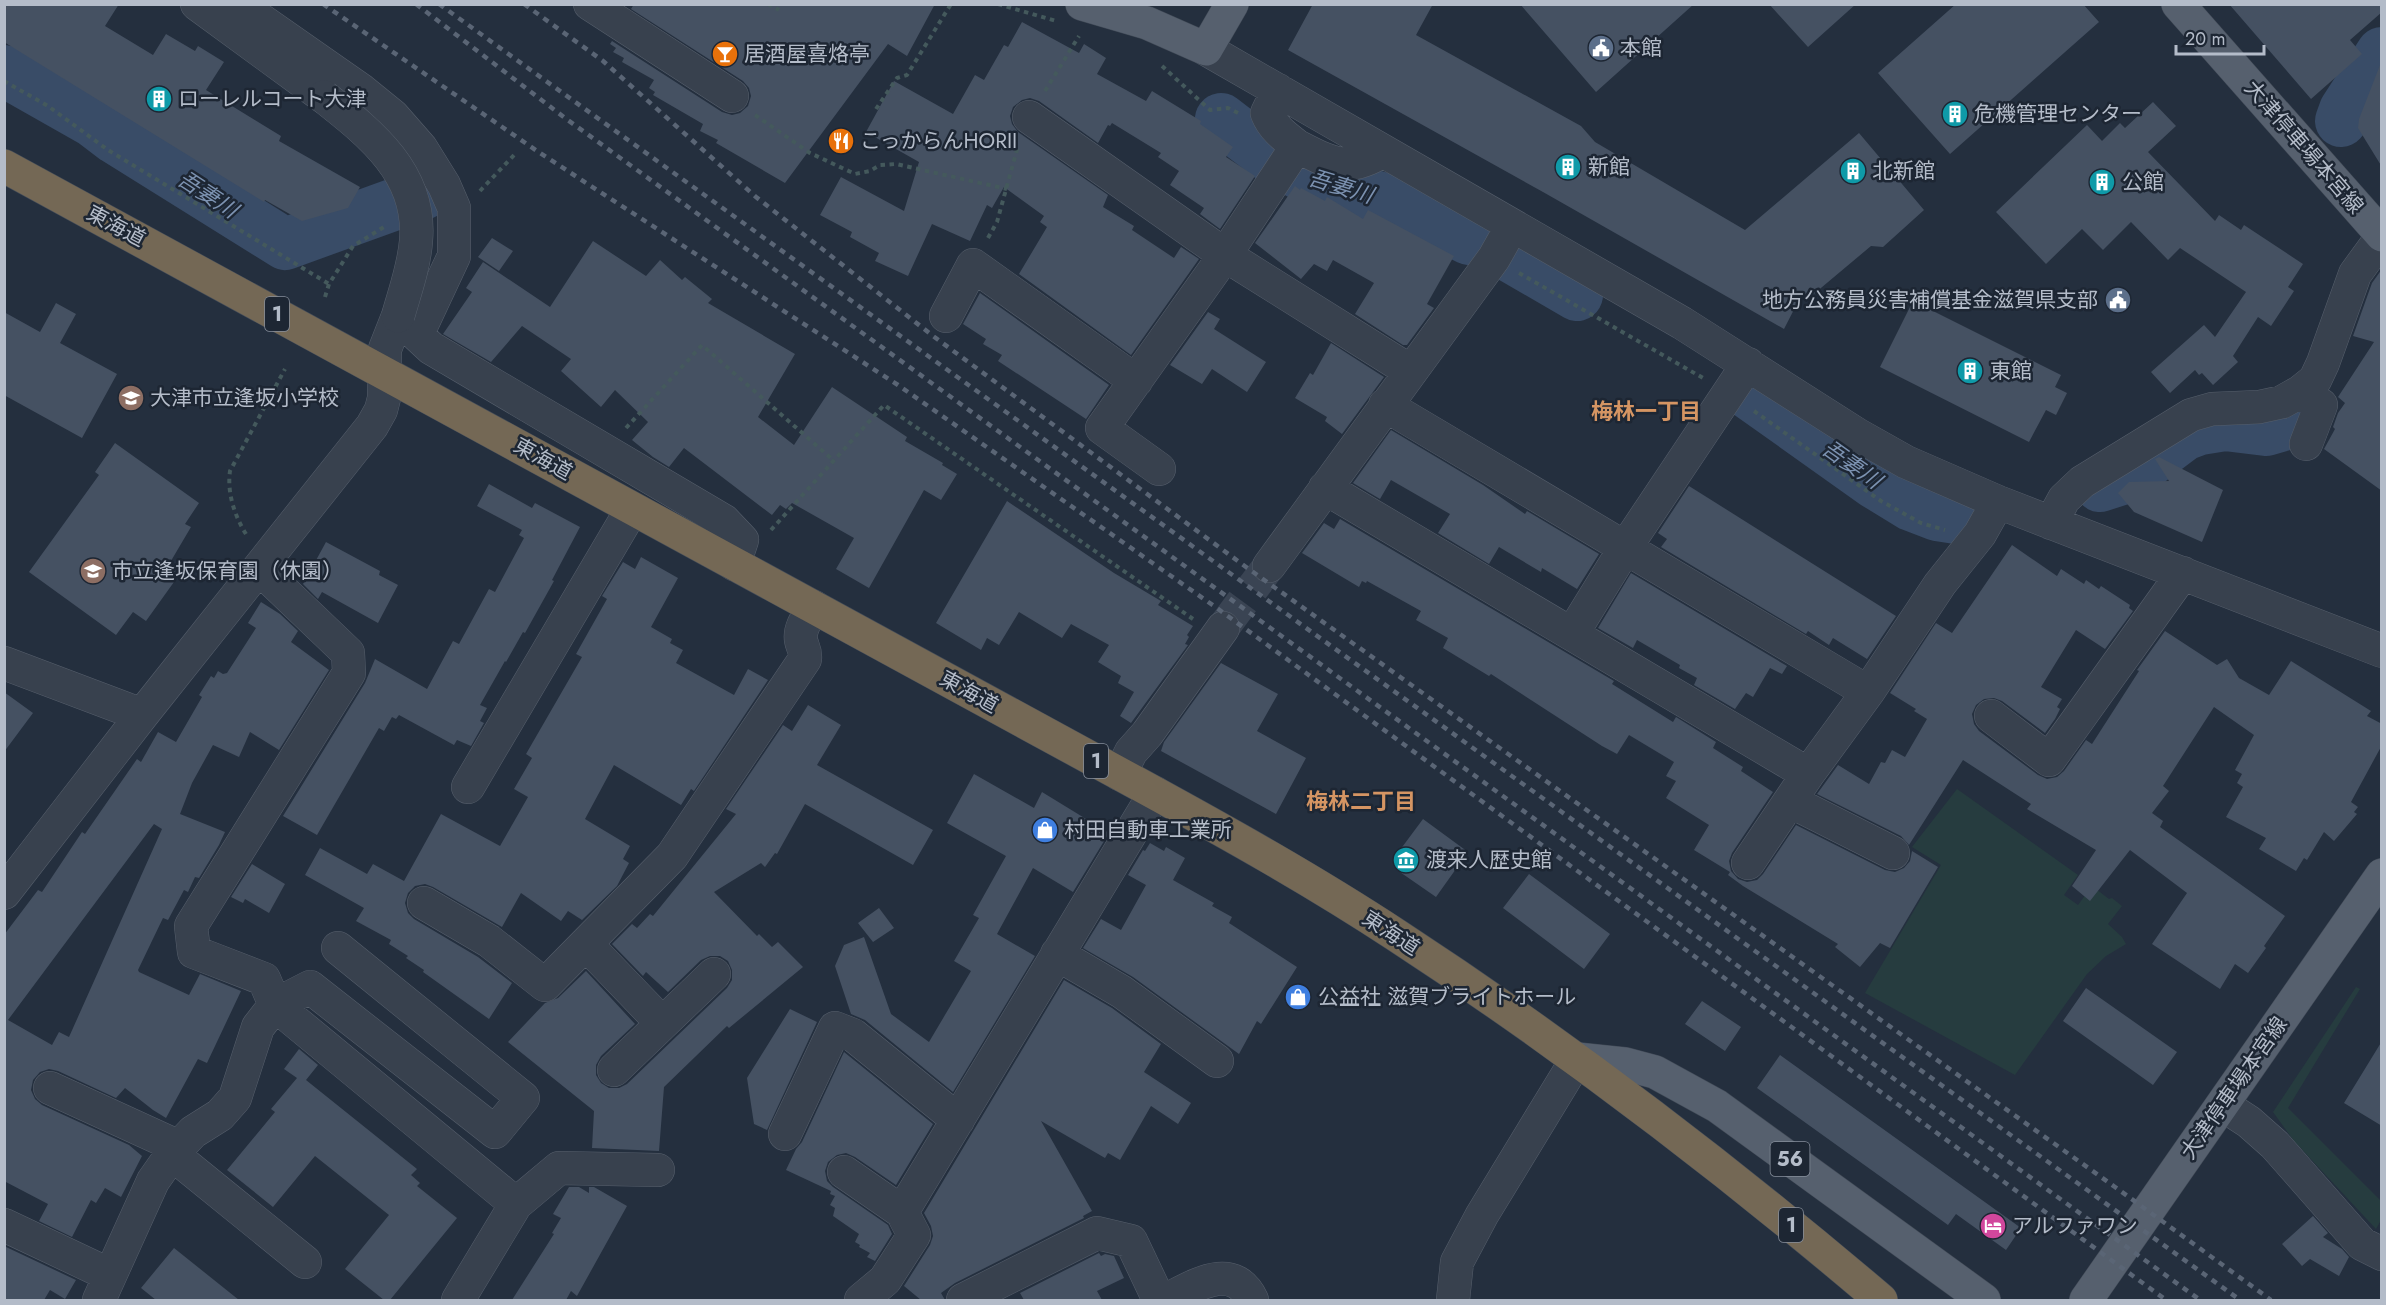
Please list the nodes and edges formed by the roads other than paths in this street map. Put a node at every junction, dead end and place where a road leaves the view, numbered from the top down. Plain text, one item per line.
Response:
1 (197, 4) edge
2 (238, 4) edge
3 (1232, 4) edge
4 (2178, 4) edge
5 (608, 10) edge
6 (1072, 14) edge
7 (1206, 49) junction
8 (1278, 90) junction
9 (732, 96) road end
10 (1029, 117) dead end
11 (1383, 151) junction
12 (1286, 152) junction
13 (4, 166) edge
14 (2382, 236) edge
15 (1504, 241) junction
16 (1225, 255) junction
17 (946, 316) dead end
18 (1748, 364) junction
19 (1410, 371) junction
20 (386, 374) junction
21 (1136, 381) junction
22 (2300, 392) junction
23 (1385, 405) junction
24 (2306, 444) dead end
25 (1159, 469) dead end
26 (1325, 488) junction
27 (1998, 502) junction
28 (632, 509) junction
29 (2051, 523) junction
30 (1625, 548) junction
31 (734, 564) junction
32 (1269, 566) tunnel mouth
33 (259, 568) junction
34 (2183, 573) junction
35 (814, 607) junction
36 (1210, 625) tunnel mouth
37 (1572, 634) junction
38 (2382, 651) edge
39 (4, 663) edge
40 (1868, 692) junction
41 (142, 716) junction
42 (1991, 716) dead end
43 (1119, 774) junction
44 (1808, 774) junction
45 (468, 787) dead end
46 (1155, 793) junction
47 (1790, 801) junction
48 (1893, 853) dead end
49 (1748, 863) dead end
50 (2382, 875) edge
51 (4, 893) edge
52 (424, 903) dead end
53 (586, 944) junction
54 (338, 948) dead end
55 (1057, 954) junction
56 (714, 974) dead end
57 (275, 1005) junction
58 (662, 1023) junction
59 (1577, 1059) junction
60 (1217, 1061) dead end
61 (614, 1070) dead end
62 (50, 1088) dead end
63 (2223, 1105) junction
64 (958, 1120) junction
65 (785, 1134) dead end
66 (175, 1151) junction
67 (658, 1170) dead end
68 (844, 1172) dead end
69 (516, 1204) junction
70 (902, 1212) junction
71 (4, 1225) edge
72 (2382, 1254) edge
73 (305, 1262) dead end
74 (105, 1288) edge
75 (458, 1300) edge
76 (861, 1300) edge
77 (963, 1300) edge
78 (1159, 1300) edge
79 (1166, 1300) edge
80 (1252, 1300) edge
81 (1453, 1300) edge
82 (1881, 1300) edge
83 (1984, 1300) edge
84 (2086, 1300) edge

1 - 20 street, bridge
2 - 31 street
3 - 7 main road
4 - 14 main road, 大津停車場本宮線
5 - 9 street
6 - 7 main road
7 - 8 street
8 - 11 street
8 - 12 street
10 - 16 street
11 - 12 street
11 - 15 street
12 - 16 street
13 - 20 highway, 東海道 / 1
14 - 22 street
15 - 18 street
15 - 19 street
16 - 19 street
16 - 21 street
17 - 21 street
18 - 27 street
18 - 30 street
19 - 23 street
20 - 28 highway, 東海道 / 1
20 - 33 street
21 - 25 street
22 - 24 street
22 - 29 street
23 - 26 street
23 - 30 street
26 - 32 street
26 - 37 street
27 - 29 street
27 - 40 street
28 - 31 highway, 東海道 / 1
28 - 45 street
29 - 34 street
30 - 37 street
30 - 40 street
31 - 35 highway, 東海道 / 1
33 - 41 street
33 - 57 street
34 - 38 street
34 - 42 street
35 - 43 highway, 東海道 / 1
35 - 53 street
36 - 43 street
37 - 44 street
39 - 41 street
40 - 44 street
41 - 51 street
43 - 46 highway, 東海道 / 1
44 - 47 street
46 - 55 street
46 - 59 highway, 東海道 / 1
47 - 48 street
47 - 49 street
50 - 63 main road, 大津停車場本宮線
52 - 53 street
53 - 58 street
54 - 57 street
55 - 60 street
55 - 64 street
56 - 58 street
57 - 66 street
57 - 69 street
58 - 61 street
59 - 81 street
59 - 82 highway, 東海道 / 1
59 - 83 main road, 56
62 - 66 street
63 - 72 street
63 - 84 main road, 大津停車場本宮線
64 - 65 street
64 - 70 street
66 - 73 street
66 - 74 street
67 - 69 street
68 - 70 street
69 - 75 street
70 - 76 street
71 - 74 street
77 - 78 street
79 - 80 street

